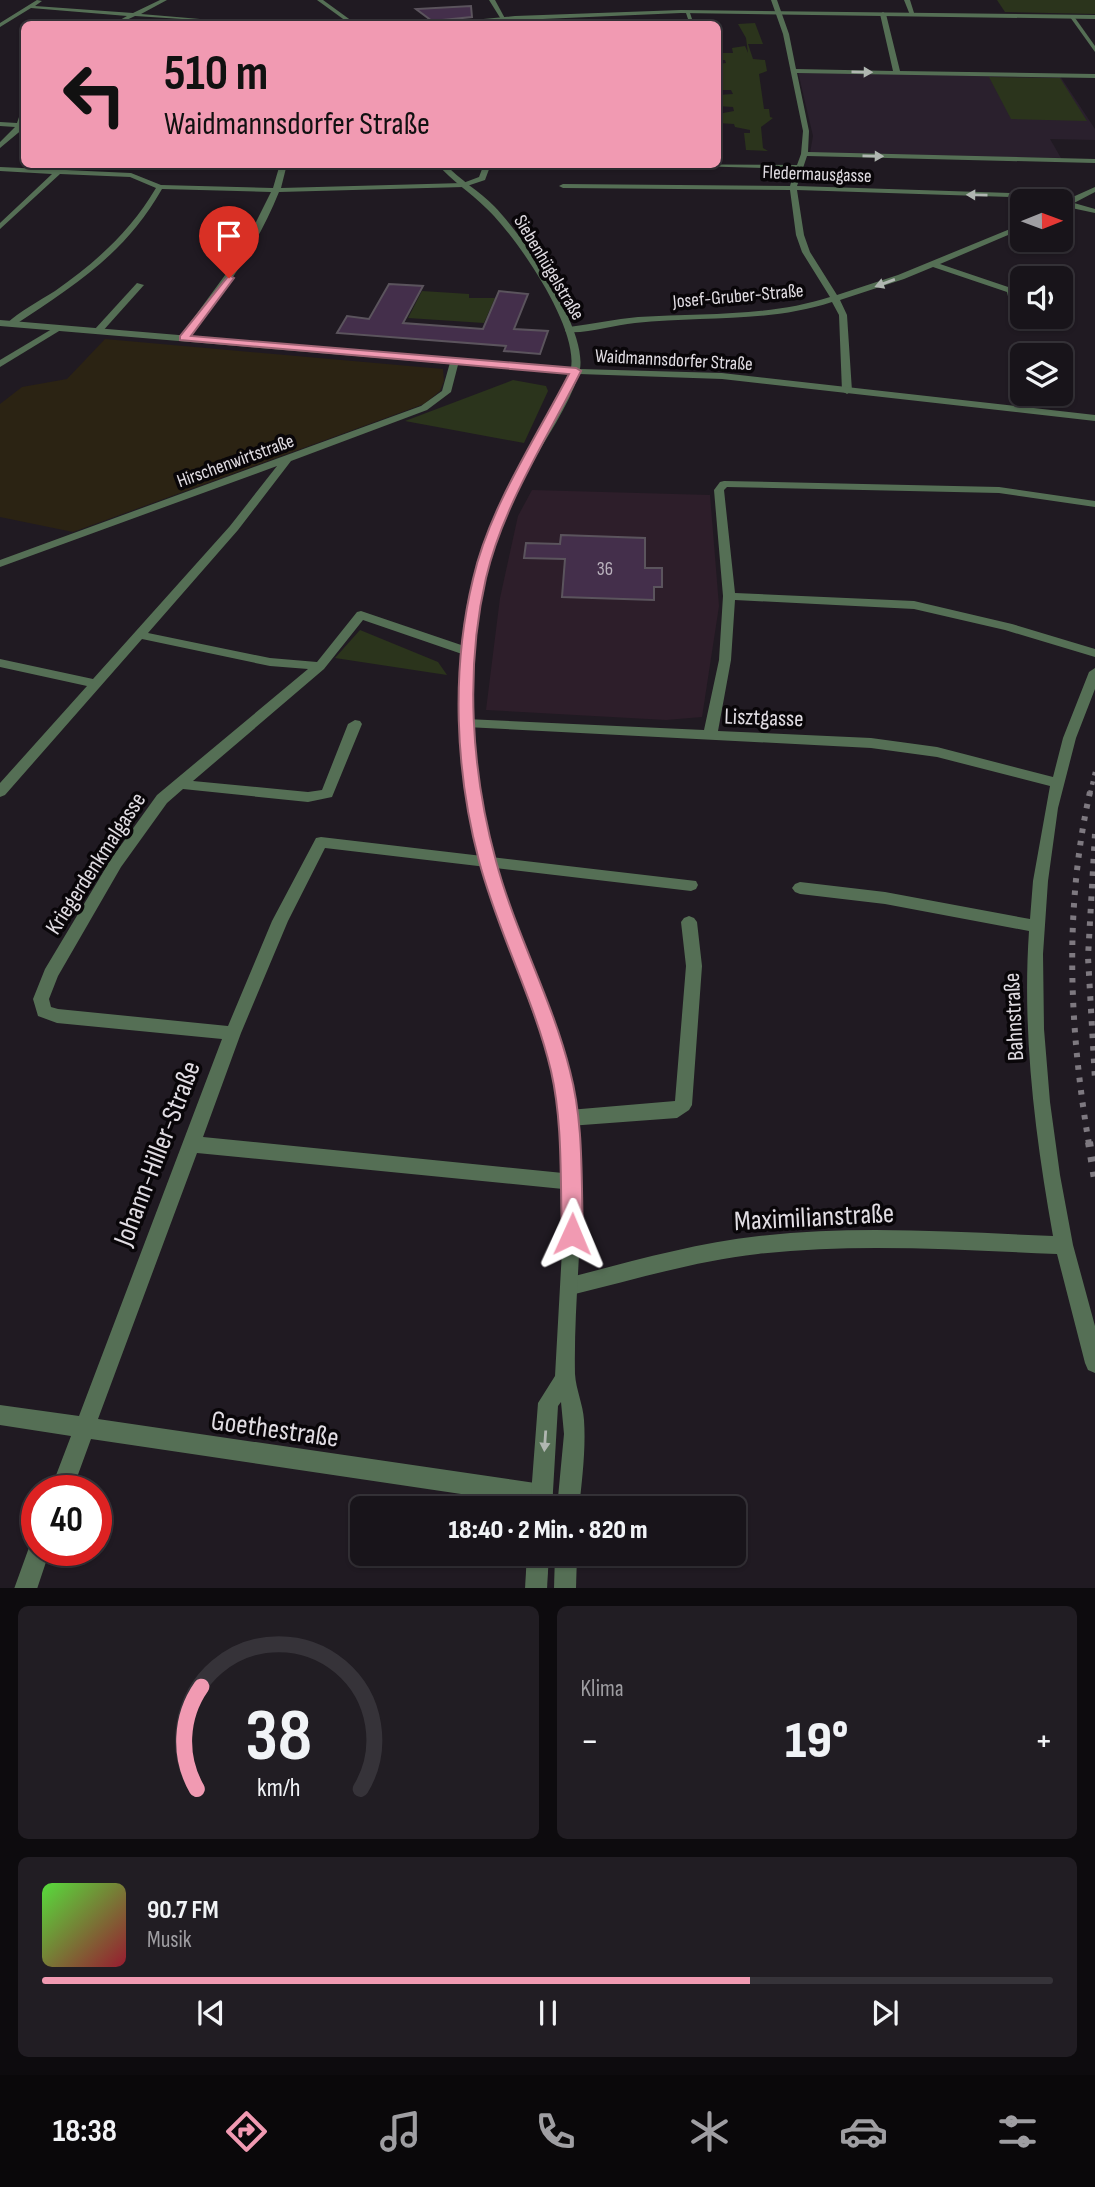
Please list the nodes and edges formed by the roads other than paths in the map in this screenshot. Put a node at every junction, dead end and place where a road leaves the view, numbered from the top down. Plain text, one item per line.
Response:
1 (40, 0) edge
2 (164, 0) edge
3 (320, 0) edge
4 (492, 0) edge
5 (774, 0) edge
6 (907, 0) edge
7 (32, 7) junction
8 (777, 13) junction
9 (883, 14) junction
10 (135, 15) junction
11 (913, 15) junction
12 (1073, 17) junction
13 (1095, 17) edge
14 (690, 19) edge
15 (122, 21) edge
16 (216, 21) edge
17 (349, 21) edge
18 (504, 21) edge
19 (0, 25) edge
20 (1095, 50) edge
21 (794, 71) junction
22 (897, 73) junction
23 (1095, 76) edge
24 (0, 124) edge
25 (21, 126) edge
26 (21, 127) edge
27 (0, 146) edge
28 (804, 154) junction
29 (1095, 160) edge
30 (721, 165) edge
31 (800, 167) junction
32 (134, 168) edge
33 (283, 168) edge
34 (445, 168) edge
35 (486, 168) edge
36 (0, 169) edge
37 (58, 172) junction
38 (131, 175) junction
39 (464, 185) junction
40 (160, 187) junction
41 (563, 187) dead end
42 (793, 187) junction
43 (1095, 188) edge
44 (277, 190) junction
45 (1010, 195) edge
46 (1073, 200) edge
47 (1073, 206) edge
48 (1095, 211) edge
49 (0, 227) edge
50 (1010, 231) edge
51 (933, 264) junction
52 (140, 285) dead end
53 (1010, 291) edge
54 (837, 300) junction
55 (5, 324) edge
56 (60, 328) junction
57 (569, 330) junction
58 (98, 331) junction
59 (184, 338) junction
60 (454, 361) junction
61 (0, 364) edge
62 (576, 371) junction
63 (847, 391) junction
64 (1095, 418) edge
65 (287, 460) junction
66 (1095, 504) edge
67 (0, 564) edge
68 (729, 596) junction
69 (139, 635) junction
70 (466, 651) junction
71 (1095, 653) edge
72 (0, 663) edge
73 (320, 666) junction
74 (1095, 671) edge
75 (96, 684) junction
76 (466, 723) junction
77 (355, 724) dead end
78 (710, 736) junction
79 (1057, 783) junction
80 (178, 784) junction
81 (0, 792) edge
82 (488, 862) junction
83 (691, 885) dead end
84 (800, 888) dead end
85 (689, 922) dead end
86 (1036, 926) junction
87 (233, 1033) junction
88 (569, 1118) junction
89 (190, 1144) junction
90 (573, 1182) junction
91 (1064, 1245) junction
92 (571, 1286) junction
93 (1095, 1363) edge
94 (565, 1380) junction
95 (0, 1415) edge
96 (84, 1428) junction
97 (67, 1475) edge
98 (505, 1496) edge
99 (542, 1496) edge
100 (569, 1496) edge
101 (34, 1566) edge
102 (537, 1566) edge
103 (566, 1566) edge
104 (26, 1588) edge
105 (536, 1588) edge
106 (565, 1588) edge

1 - 7 street
2 - 10 street
3 - 17 street
4 - 18 street
5 - 8 street
6 - 11 street
7 - 10 street
7 - 19 street
8 - 9 street
8 - 14 street
8 - 21 street
9 - 11 street
9 - 22 street
10 - 15 street
10 - 16 street
11 - 12 street
12 - 13 street
12 - 20 street
14 - 18 street
21 -> 22 street
21 - 28 street
22 - 23 street
24 - 25 street
26 - 27 street
28 -> 29 street
28 - 31 street
30 - 31 street
31 - 42 street
32 - 38 street
33 - 44 street
34 - 39 street, Siebenhügelstraße
35 - 39 street
36 - 37 street
37 - 38 street
37 - 49 street
38 - 40 street
39 - 44 street
39 - 57 street, Siebenhügelstraße
40 - 44 street
40 - 55 street
41 - 42 street, Fledermausgasse
45 -> 42 street, Fledermausgasse
42 - 54 street
43 - 46 street
44 - 59 street
47 - 48 street, Fledermausgasse
50 - 51 street, Josef-Gruber-Straße
51 - 53 street
51 -> 54 street, Josef-Gruber-Straße
52 - 58 street
54 - 57 street, Josef-Gruber-Straße
54 - 63 street
55 - 56 street, Waidmannsdorfer Straße
56 - 58 street, Waidmannsdorfer Straße
56 - 61 street
57 - 62 street, Siebenhügelstraße
58 - 59 street, Waidmannsdorfer Straße
59 - 60 street, Waidmannsdorfer Straße
60 - 62 street, Waidmannsdorfer Straße
60 - 65 street, Hirschenwirtstraße
62 - 63 street, Waidmannsdorfer Straße
62 - 70 street
63 - 64 street, Waidmannsdorfer Straße
65 - 67 street, Hirschenwirtstraße
65 - 69 street
66 - 68 street
68 - 71 street
68 - 78 street
69 - 73 street
69 - 75 street
70 - 73 street, Kriegerdenkmalgasse
70 - 76 street
72 - 75 street
73 - 80 street, Kriegerdenkmalgasse
74 - 79 street, Bahnstraße
75 - 81 street
76 - 78 street, Lisztgasse
76 - 82 street
77 - 80 street
78 - 79 street, Lisztgasse
79 - 86 street, Bahnstraße
80 - 87 street, Kriegerdenkmalgasse
82 - 83 street
82 - 87 street, Johann-Hiller-Straße
82 - 88 street
84 - 86 street
85 - 88 street
86 - 91 street, Bahnstraße
87 - 89 street, Johann-Hiller-Straße
88 - 90 street
89 - 90 street
89 - 96 street, Johann-Hiller-Straße
90 - 92 street
91 - 92 street, Maximilianstraße
91 - 93 street, Bahnstraße
92 - 94 street
94 -> 99 street
94 - 100 street
95 - 96 street, Goethestraße
96 - 97 street, Johann-Hiller-Straße
96 - 98 street, Goethestraße
101 - 104 street
102 - 105 street
103 - 106 street

